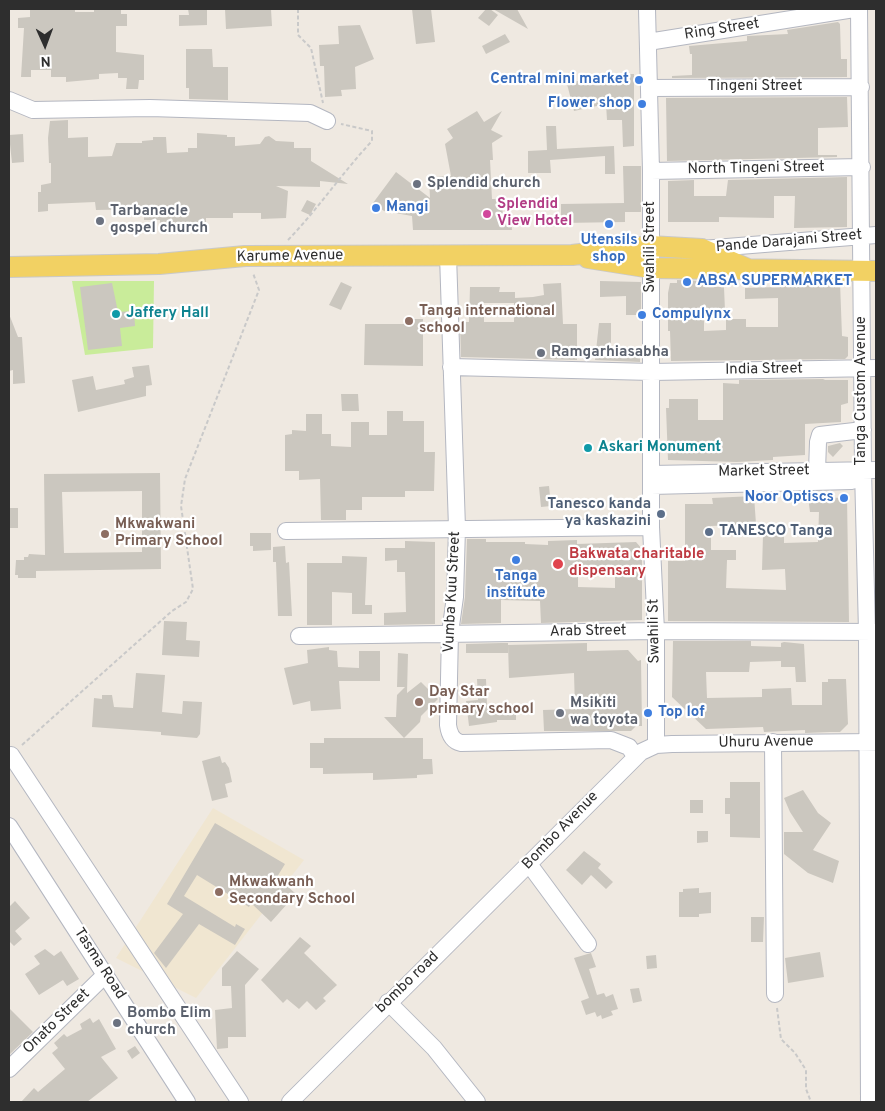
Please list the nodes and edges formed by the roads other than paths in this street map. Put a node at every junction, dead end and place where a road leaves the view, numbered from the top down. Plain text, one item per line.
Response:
1 (647, 9) edge
2 (854, 9) edge
3 (859, 9) edge
4 (648, 42) junction
5 (862, 87) junction
6 (649, 88) junction
7 (9, 100) edge
8 (327, 121) road end
9 (862, 167) junction
10 (651, 172) junction
11 (869, 235) edge
12 (650, 246) junction
13 (702, 249) junction
14 (448, 255) junction
15 (572, 255) junction
16 (9, 267) edge
17 (651, 268) junction
18 (748, 270) junction
19 (869, 271) edge
20 (451, 367) junction
21 (869, 368) edge
22 (652, 372) junction
23 (863, 430) junction
24 (818, 471) junction
25 (870, 476) edge
26 (651, 480) junction
27 (457, 528) junction
28 (651, 528) junction
29 (286, 531) dead end
30 (656, 631) junction
31 (872, 632) edge
32 (450, 633) junction
33 (299, 636) dead end
34 (773, 742) junction
35 (872, 742) edge
36 (656, 745) junction
37 (10, 756) edge
38 (635, 756) junction
39 (9, 826) edge
40 (529, 864) junction
41 (470, 923) joint
42 (588, 944) dead end
43 (106, 974) junction
44 (775, 994) road end
45 (388, 1002) junction
46 (9, 1069) edge
47 (187, 1102) edge
48 (240, 1102) edge
49 (290, 1102) edge
50 (477, 1102) edge
51 (869, 1102) edge

1 - 4 street, Swahili Street
2 - 4 street, Ring Street
3 - 5 street, Tanga Custom Avenue
4 - 6 street, Swahili Street
5 - 6 street, Tingeni Street
5 - 9 street, Tanga Custom Avenue
6 - 10 street, Swahili Street
7 - 8 street
9 - 10 street, North Tingeni Street
9 - 11 street, Tanga Custom Avenue
10 - 12 street, Swahili Street
11 - 13 street, Pande Darajani Street
11 - 19 street, Tanga Custom Avenue
12 - 13 main road, Karume Avenue
12 - 15 main road, Karume Avenue
12 - 17 street, Swahili Street
13 - 18 main road, Karume Avenue
14 - 15 main road, Karume Avenue
14 - 16 main road, Karume Avenue
14 - 20 street, Vumba Kuu Street
15 - 17 main road, Karume Avenue
17 - 18 main road, Karume Avenue
17 - 22 street, Swahili Street
18 - 19 main road, Karume Avenue
19 - 21 street, Tanga Custom Avenue
20 - 22 street, India Street
20 - 27 street, Vumba Kuu Street
21 - 22 street, India Street
21 - 23 street, Tanga Custom Avenue
22 - 26 street, Swahili Street
23 - 24 street
23 - 25 street, Tanga Custom Avenue
24 - 25 street, Market Street
24 - 26 street, Market Street
25 - 26 street, Market Street
25 - 31 street, Tanga Custom Avenue
26 - 28 street, Swahili St
27 - 28 street
27 - 29 street
27 - 32 street, Vumba Kuu Street
28 - 30 street, Swahili St
30 - 31 street, Arab Street
30 - 32 street, Arab Street
30 - 36 street, Swahili St
31 - 35 street, Tanga Custom Avenue
32 - 33 street, Arab Street
32 - 38 street, Vumba Kuu Street
34 - 35 street, Uhuru Avenue
34 - 36 street, Uhuru Avenue
34 - 44 street
35 - 51 street, Tanga Custom Avenue
36 - 38 street, Bombo Avenue
37 - 48 street
38 - 40 street, Bombo Avenue
39 - 43 street, Tasma Road
40 - 41 street, Bombo Avenue
40 - 42 street
41 - 45 street, bombo road
43 - 46 street, Onato Street
43 - 47 street, Tasma Road
45 - 49 street, bombo road
45 - 50 street

